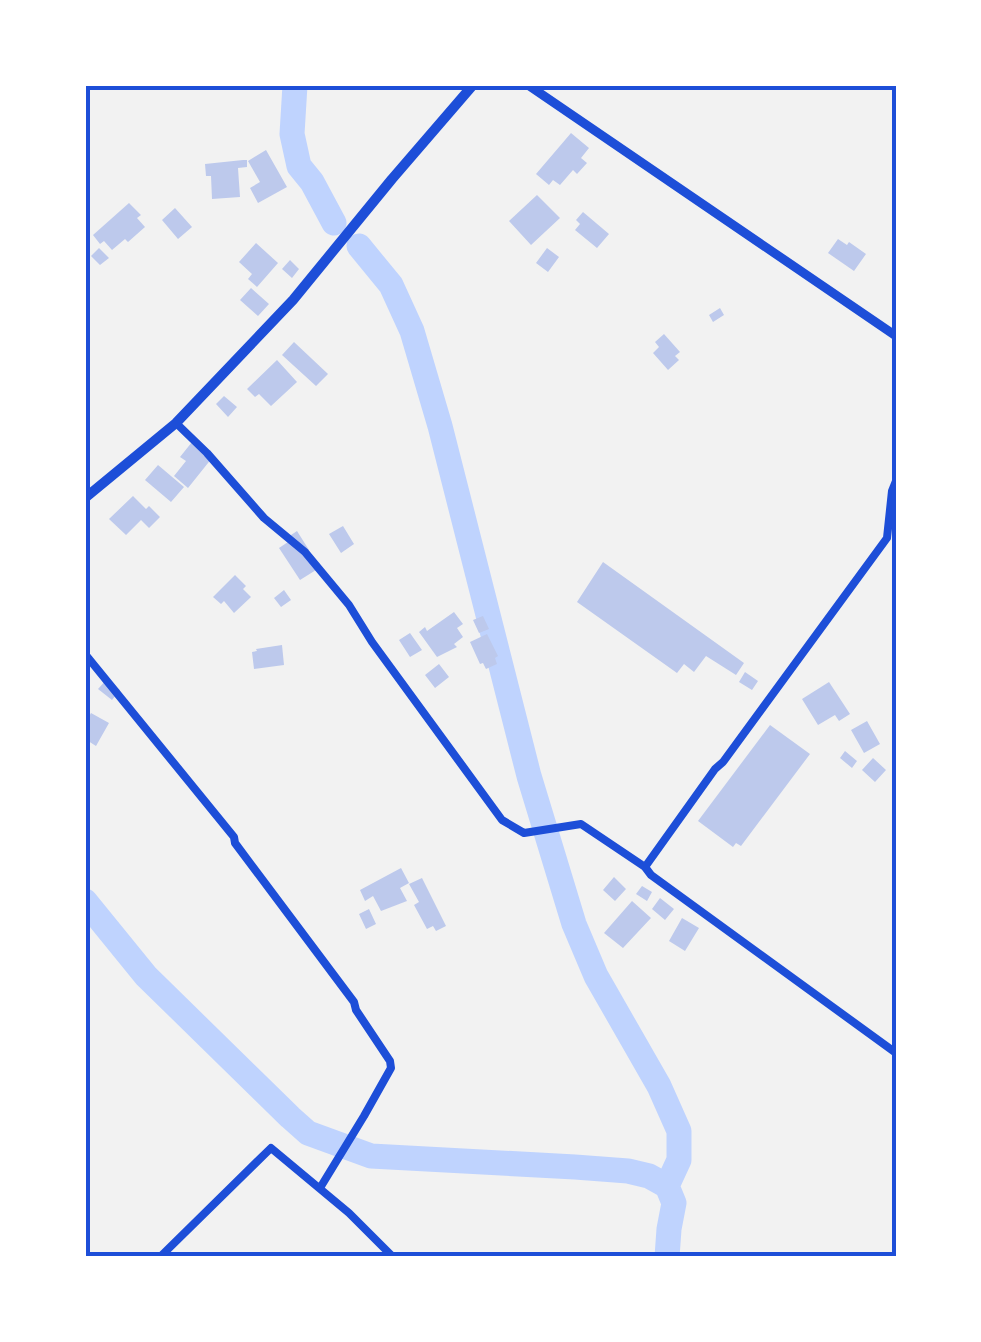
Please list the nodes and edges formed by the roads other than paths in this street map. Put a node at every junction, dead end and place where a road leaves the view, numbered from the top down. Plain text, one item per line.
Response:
1 (473, 85) edge
2 (528, 85) edge
3 (896, 336) edge
4 (176, 423) junction
5 (896, 481) edge
6 (85, 498) edge
7 (85, 654) edge
8 (644, 868) junction
9 (896, 1053) edge
10 (321, 1185) junction
11 (160, 1257) edge
12 (393, 1257) edge

1 - 4 main road
2 - 3 street
4 - 6 main road
4 - 8 street
5 - 8 street
7 - 10 street
8 - 9 street
10 - 11 street
10 - 12 street

